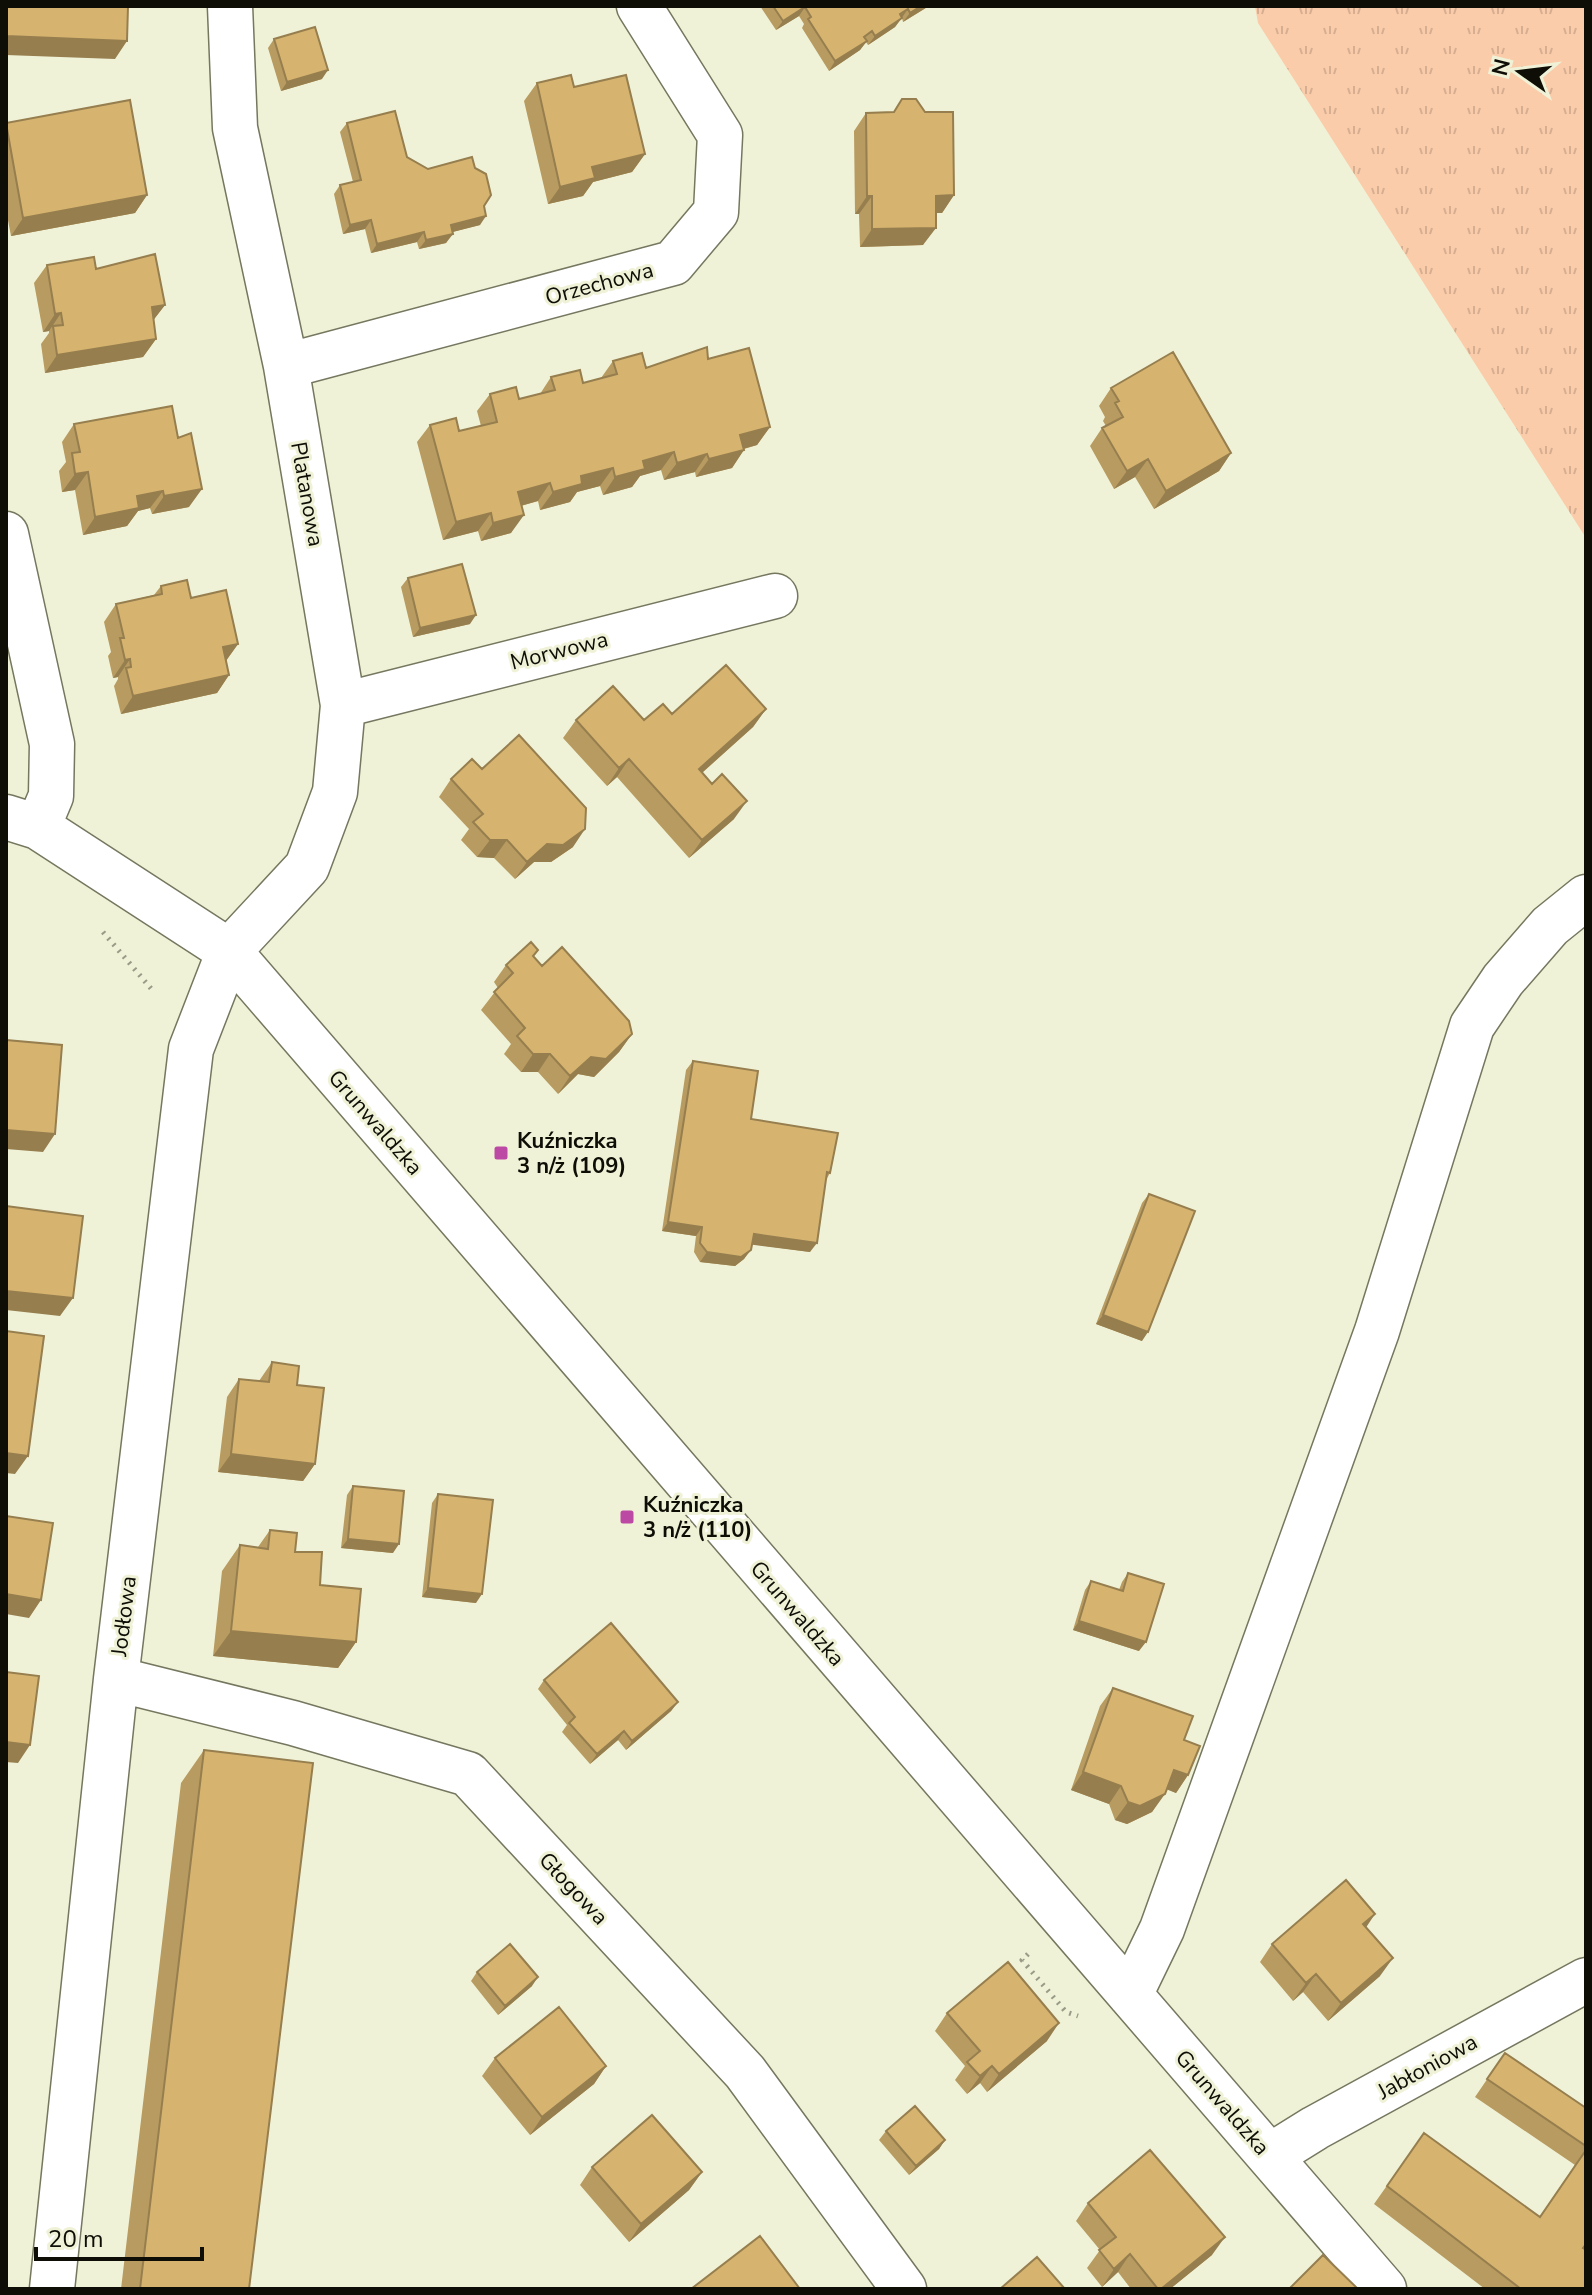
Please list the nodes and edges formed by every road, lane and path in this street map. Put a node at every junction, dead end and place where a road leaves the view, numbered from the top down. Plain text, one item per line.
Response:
1 (230, 6) edge
2 (639, 6) edge
3 (286, 366) junction
4 (6, 534) edge
5 (775, 596) dead end
6 (343, 705) junction
7 (22, 822) edge
8 (1586, 897) edge
9 (229, 951) junction
10 (116, 1679) junction
11 (1586, 1980) edge
12 (1130, 1995) junction
13 (1270, 2156) junction
14 (52, 2289) edge
15 (904, 2289) edge
16 (1384, 2289) edge

1 - 3 street, Platanowa
2 - 3 street, Orzechowa
3 - 6 street, Platanowa
4 - 7 street
5 - 6 street, Morwowa
6 - 9 street, Platanowa
7 - 9 street, Grunwaldzka
8 - 12 street
9 - 10 street, Jodłowa
9 - 12 street, Grunwaldzka
10 - 14 street, Jodłowa
10 - 15 street, Głogowa
11 - 13 street, Jabłoniowa
12 - 13 street, Grunwaldzka
13 - 16 street, Grunwaldzka

